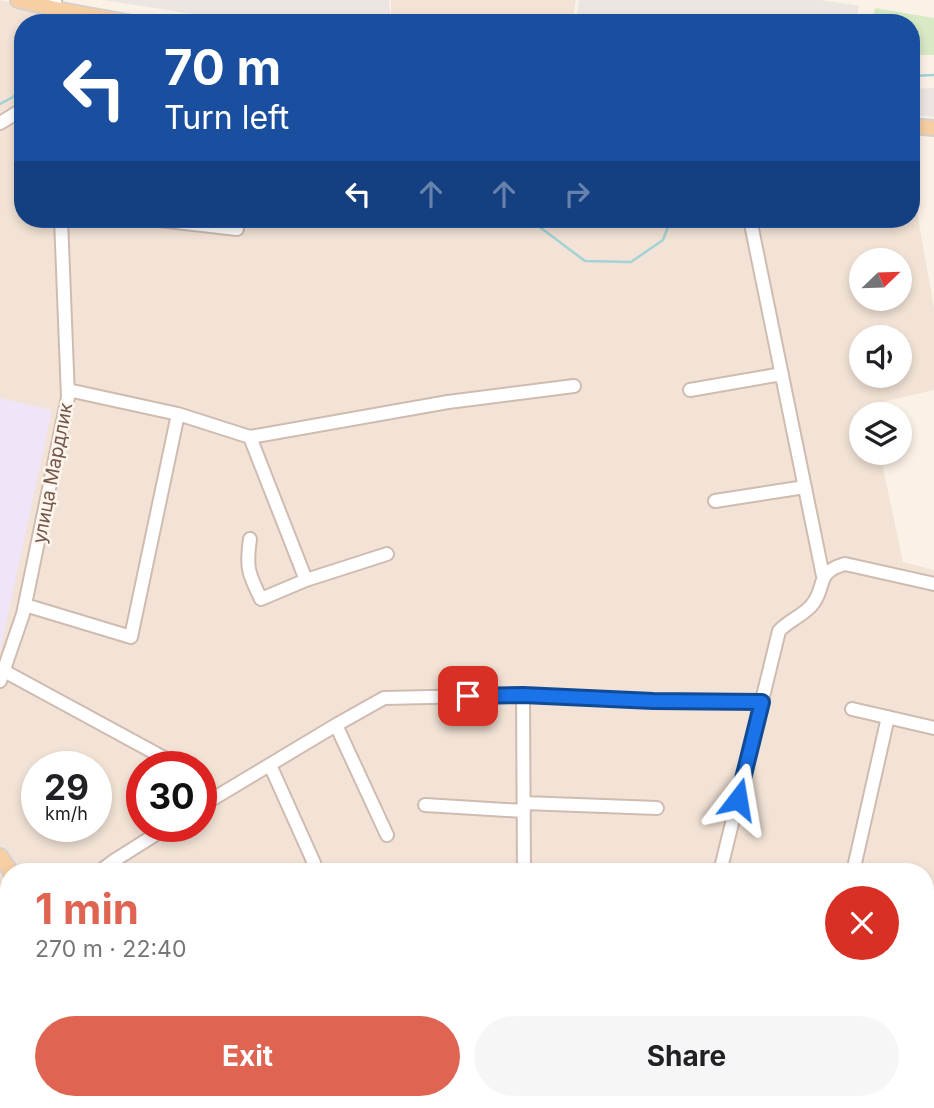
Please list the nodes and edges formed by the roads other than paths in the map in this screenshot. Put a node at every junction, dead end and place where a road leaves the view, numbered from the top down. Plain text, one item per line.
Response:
1 (18, 0) edge
2 (55, 11) edge
3 (74, 14) edge
4 (61, 228) edge
5 (228, 228) edge
6 (752, 228) edge
7 (237, 229) dead end
8 (782, 374) junction
9 (574, 386) dead end
10 (68, 390) junction
11 (690, 390) dead end
12 (178, 414) junction
13 (250, 437) junction
14 (805, 487) junction
15 (715, 501) dead end
16 (250, 539) dead end
17 (387, 554) dead end
18 (823, 576) junction
19 (306, 580) junction
20 (934, 584) edge
21 (25, 605) junction
22 (2, 676) edge
23 (523, 695) junction
24 (762, 702) junction
25 (852, 709) dead end
26 (888, 717) junction
27 (336, 724) junction
28 (934, 728) edge
29 (150, 751) edge
30 (270, 765) junction
31 (217, 796) edge
32 (425, 806) dead end
33 (524, 807) junction
34 (657, 808) dead end
35 (387, 835) dead end
36 (144, 842) edge
37 (111, 863) edge
38 (314, 863) dead end
39 (524, 863) edge
40 (722, 863) edge
41 (855, 863) edge

1 - 2 main road
2 - 3 main road
4 - 10 street, улица Мардлик
5 - 7 street
6 - 8 street
8 - 11 street
8 - 14 street
9 - 13 street
10 - 12 street
10 - 21 street, улица Мардлик
12 - 13 street
12 - 21 street
13 - 19 street
14 - 15 street
14 - 18 street
16 - 19 street
17 - 19 street
18 - 20 street
18 - 24 street
21 - 22 street, улица Мардлик
22 - 29 street
23 - 24 street
23 - 27 street
23 - 33 street
24 - 40 street
25 - 26 street
26 - 28 street
26 - 41 street
27 - 30 street
27 - 35 street
30 - 31 street
30 - 38 street
32 - 33 street
33 - 34 street
33 - 39 street
36 - 37 street

